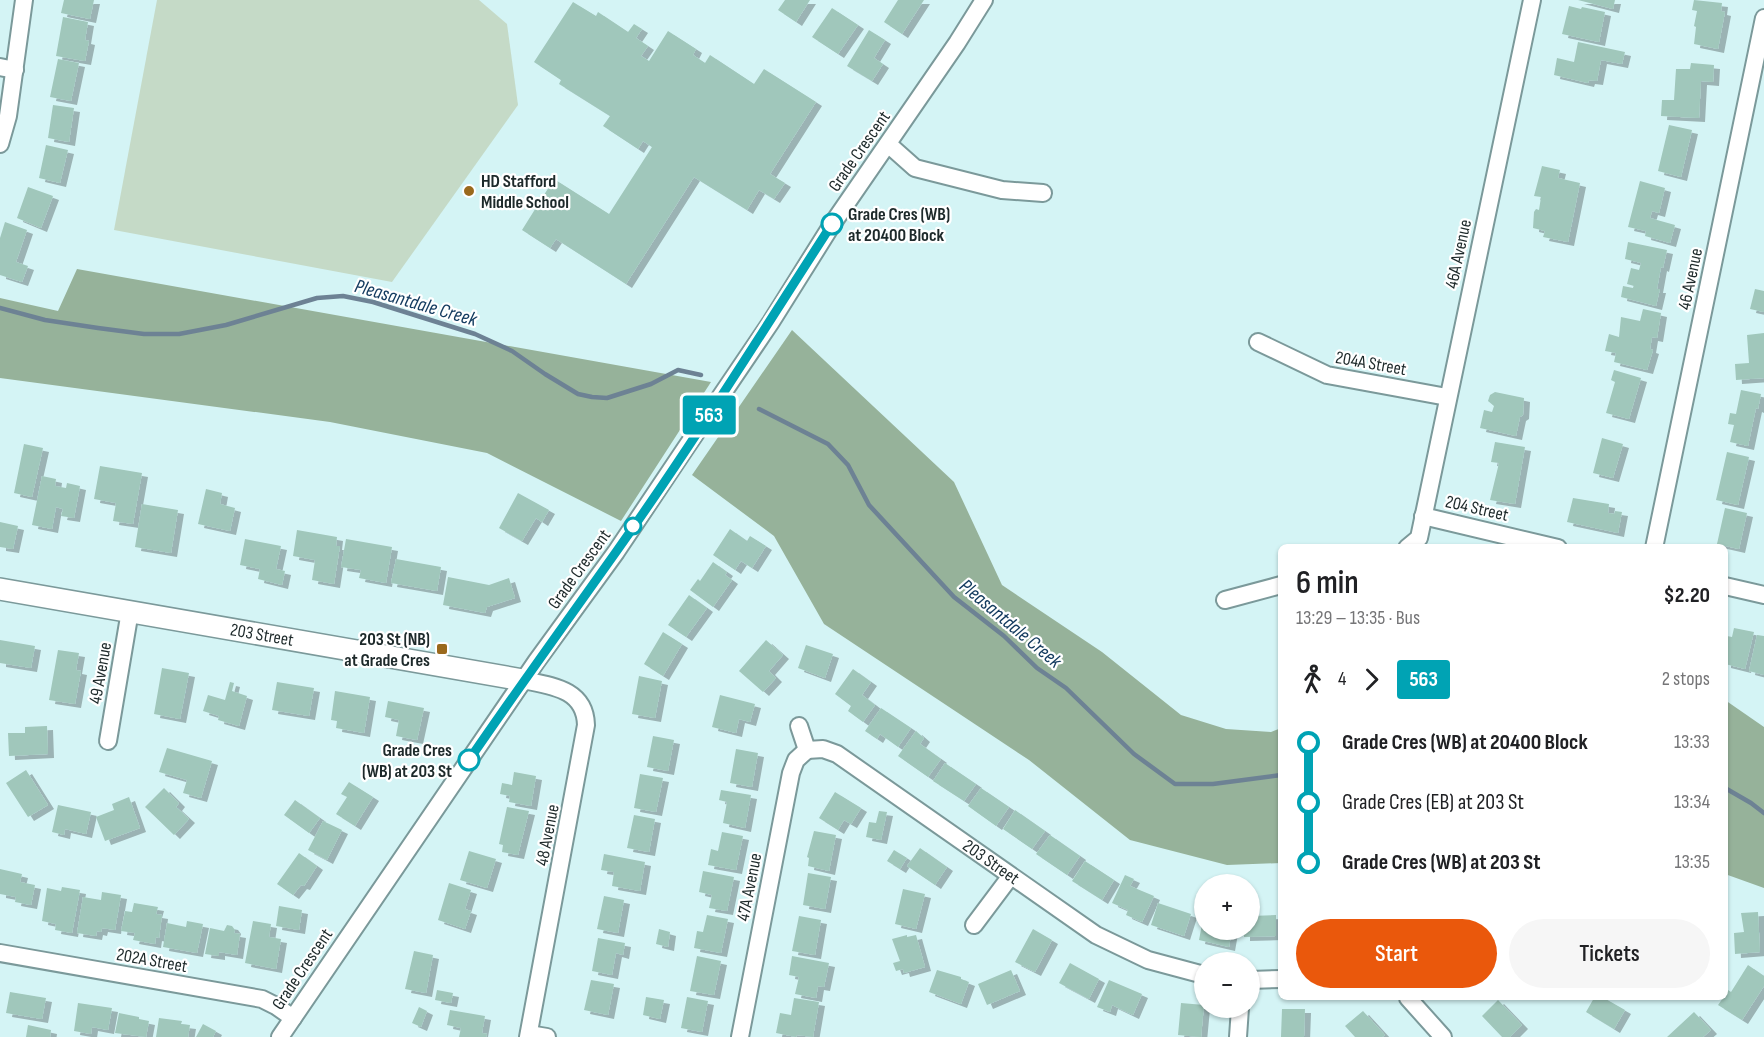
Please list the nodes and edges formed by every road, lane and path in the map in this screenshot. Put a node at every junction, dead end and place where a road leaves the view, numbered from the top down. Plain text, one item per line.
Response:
1 (24, 0) edge
2 (984, 0) edge
3 (1532, 0) edge
4 (1764, 18) edge
5 (8, 69) edge
6 (0, 144) edge
7 (888, 144) junction
8 (1043, 194) dead end
9 (1258, 342) dead end
10 (1448, 397) junction
11 (1423, 516) junction
12 (1412, 544) edge
13 (1541, 544) edge
14 (1655, 544) edge
15 (1278, 586) edge
16 (1728, 587) edge
17 (0, 589) edge
18 (1764, 595) edge
19 (1225, 600) dead end
20 (130, 611) junction
21 (524, 680) junction
22 (799, 726) dead end
23 (108, 741) dead end
24 (807, 750) junction
25 (1010, 877) junction
26 (974, 925) dead end
27 (0, 953) edge
28 (1194, 972) edge
29 (1278, 979) edge
30 (1260, 980) edge
31 (1410, 1000) edge
32 (293, 1018) junction
33 (1239, 1018) edge
34 (529, 1035) edge
35 (280, 1037) edge
36 (547, 1037) edge
37 (740, 1037) edge
38 (1238, 1037) edge
39 (1443, 1037) edge

1 - 5 street
2 - 7 street, Grade Crescent
3 - 10 street, 46A Avenue
4 - 14 street, 46 Avenue
5 - 6 street
7 - 8 street
7 - 21 street, Grade Crescent
9 - 10 street, 204A Street
10 - 11 street, 46A Avenue
11 - 12 street, 204 Street
11 - 13 street, 204 Street
15 - 19 street
16 - 18 street
17 - 20 main road, 203 Street
20 - 21 main road, 203 Street
20 - 23 street, 49 Avenue
21 - 32 street, Grade Crescent
21 - 34 street, 48 Avenue
22 - 24 street
24 - 25 street, 203 Street
24 - 37 street, 47A Avenue
25 - 26 street
25 - 28 street, 203 Street
27 - 32 street, 202A Street
29 - 30 street
31 - 39 street
32 - 35 street, Grade Crescent
33 - 38 street
34 - 36 street

